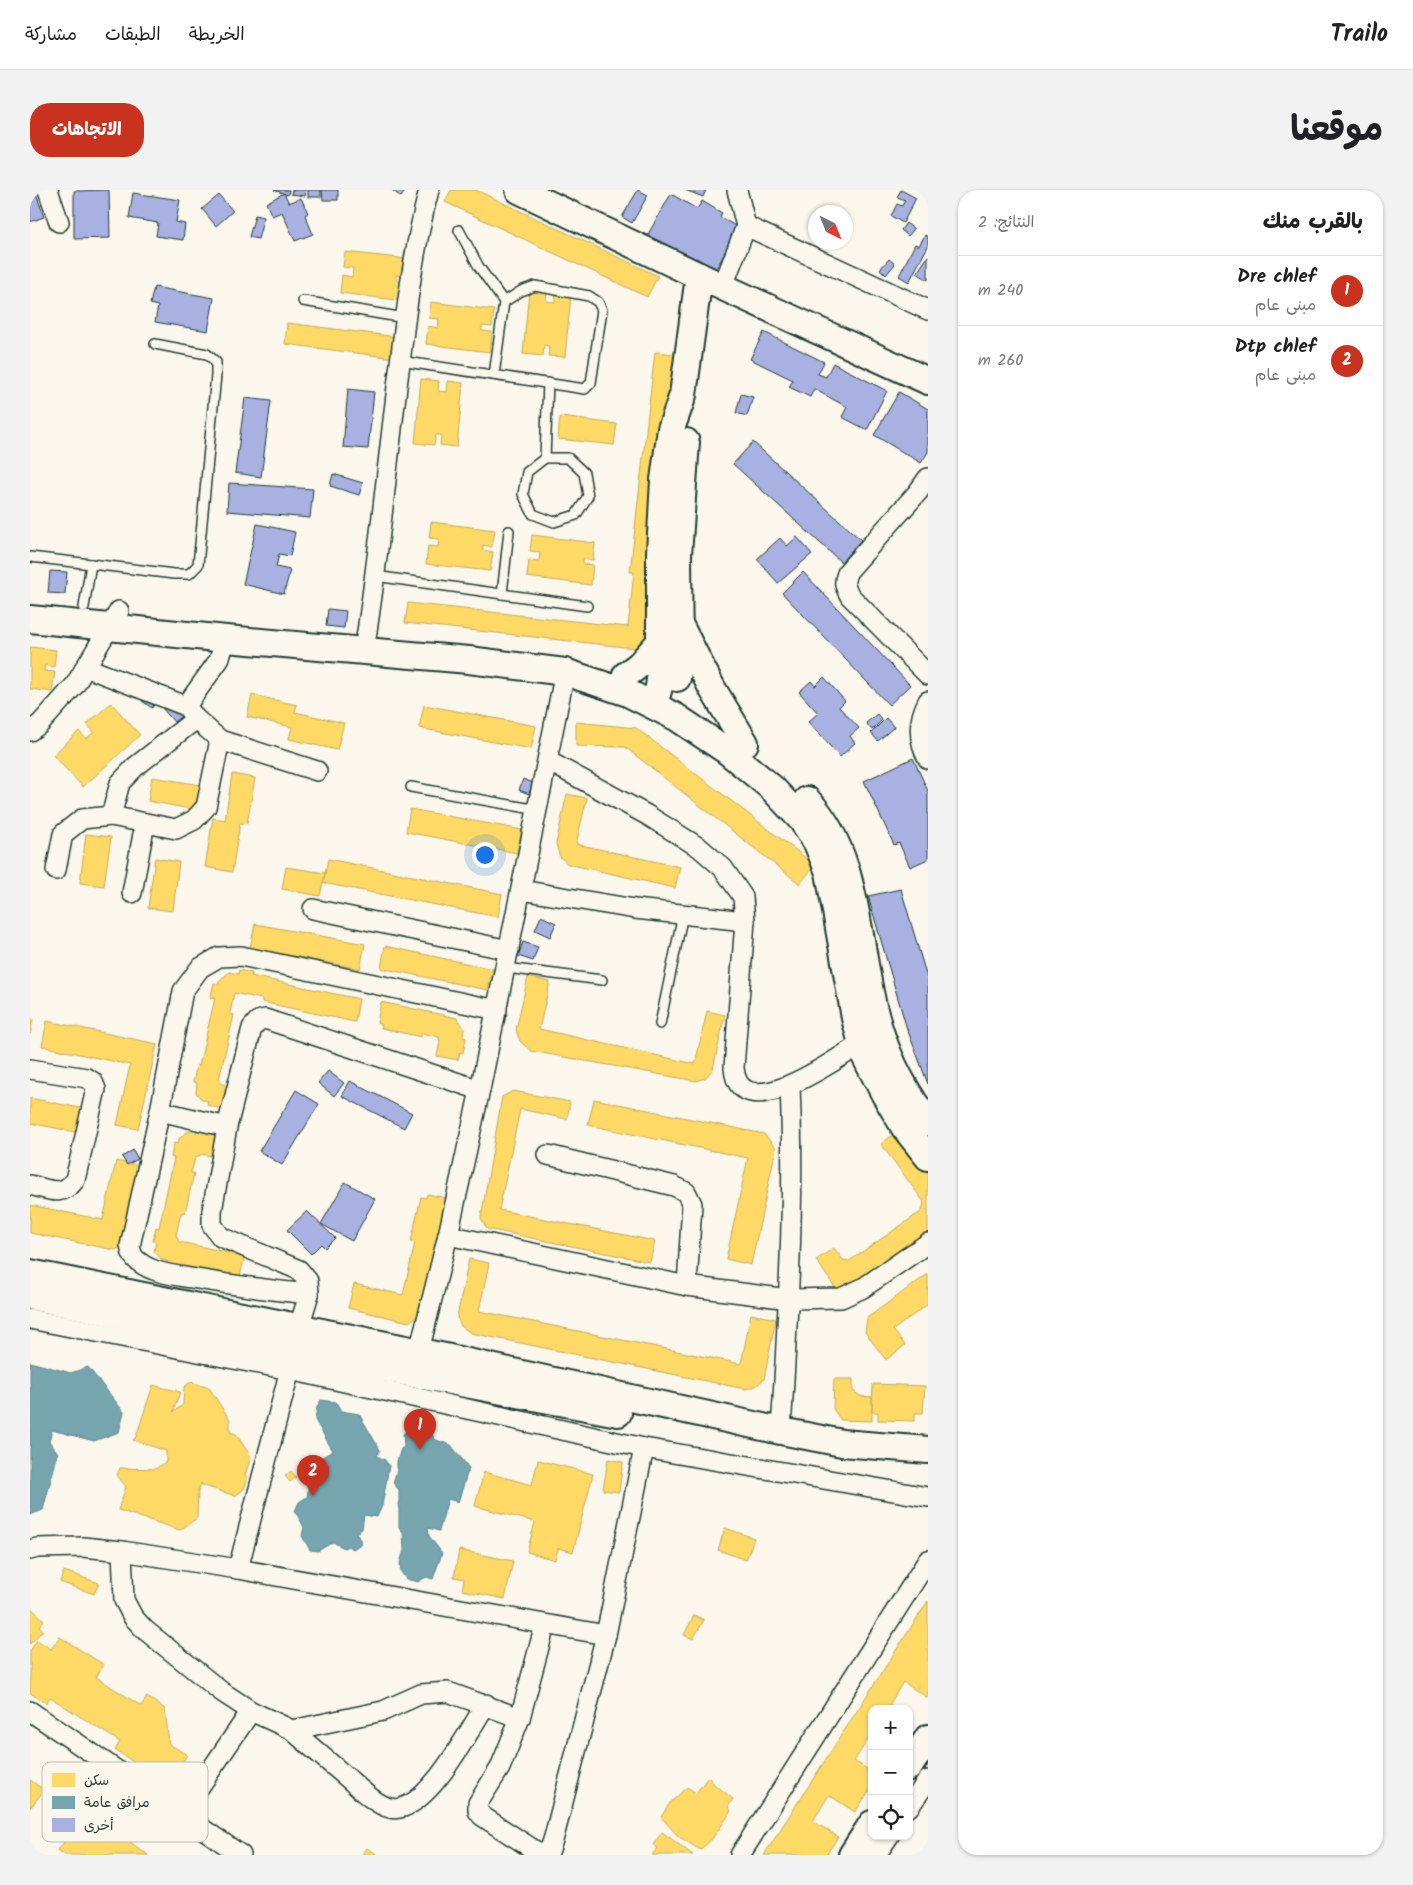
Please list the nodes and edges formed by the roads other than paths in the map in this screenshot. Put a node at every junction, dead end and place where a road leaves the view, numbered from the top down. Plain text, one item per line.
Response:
1 (48, 190) edge
2 (429, 190) edge
3 (519, 190) edge
4 (737, 190) edge
5 (59, 222) dead end
6 (746, 226) junction
7 (459, 230) dead end
8 (699, 276) junction
9 (723, 286) junction
10 (302, 302) dead end
11 (504, 302) junction
12 (928, 310) edge
13 (405, 318) junction
14 (155, 344) dead end
15 (400, 361) junction
16 (494, 375) junction
17 (928, 381) edge
18 (548, 383) junction
19 (683, 395) junction
20 (545, 458) junction
21 (928, 478) edge
22 (509, 531) dead end
23 (30, 557) edge
24 (91, 564) junction
25 (375, 576) junction
26 (502, 594) junction
27 (30, 601) edge
28 (587, 606) dead end
29 (84, 607) junction
30 (30, 618) edge
31 (114, 619) junction
32 (678, 623) junction
33 (366, 638) junction
34 (226, 639) junction
35 (660, 642) junction
36 (86, 666) junction
37 (565, 672) junction
38 (626, 675) junction
39 (928, 675) edge
40 (663, 700) junction
41 (928, 700) edge
42 (191, 712) junction
43 (33, 726) edge
44 (220, 740) junction
45 (745, 743) junction
46 (928, 759) edge
47 (548, 761) junction
48 (317, 771) dead end
49 (411, 787) dead end
50 (538, 810) junction
51 (111, 816) junction
52 (145, 823) junction
53 (56, 870) dead end
54 (521, 890) junction
55 (132, 893) dead end
56 (313, 909) dead end
57 (683, 914) junction
58 (745, 922) junction
59 (507, 959) junction
60 (602, 980) dead end
61 (497, 1010) junction
62 (660, 1024) dead end
63 (862, 1044) junction
64 (30, 1069) edge
65 (790, 1086) junction
66 (480, 1090) junction
67 (160, 1111) junction
68 (928, 1122) edge
69 (227, 1127) junction
70 (548, 1154) dead end
71 (928, 1157) edge
72 (30, 1185) edge
73 (448, 1235) junction
74 (928, 1243) edge
75 (30, 1273) edge
76 (687, 1286) junction
77 (309, 1294) junction
78 (30, 1296) edge
79 (788, 1300) junction
80 (30, 1319) edge
81 (295, 1349) junction
82 (416, 1363) junction
83 (781, 1431) junction
84 (644, 1448) junction
85 (928, 1450) edge
86 (928, 1466) edge
87 (928, 1497) edge
88 (30, 1550) edge
89 (122, 1550) junction
90 (928, 1560) edge
91 (238, 1569) junction
92 (545, 1625) junction
93 (606, 1635) junction
94 (486, 1704) junction
95 (30, 1711) edge
96 (251, 1711) junction
97 (520, 1718) junction
98 (292, 1730) junction
99 (928, 1738) edge
100 (913, 1761) edge
101 (105, 1762) edge
102 (208, 1774) edge
103 (928, 1780) edge
104 (913, 1801) edge
105 (868, 1830) edge
106 (208, 1832) edge
107 (886, 1840) edge
108 (241, 1855) edge
109 (542, 1855) edge
110 (548, 1855) edge
111 (740, 1855) edge
112 (852, 1855) edge
113 (876, 1855) edge

1 - 5 street
2 - 13 street
3 - 8 main road
4 - 6 street
6 - 9 street
6 - 12 street
7 - 11 lane
8 - 9 main road
8 - 19 main road
9 - 17 main road
10 - 13 lane
11 - 16 lane
11 - 18 lane
13 - 15 street
14 - 24 lane
15 - 16 lane
15 - 25 street
16 - 18 lane
18 - 20 lane
19 - 32 main road
19 - 35 main road
20 - 20 lane
21 - 39 street
22 - 26 lane
23 - 24 lane
24 - 29 lane
25 - 26 lane
25 - 33 street
26 - 28 lane
27 - 29 main road
29 - 31 main road
30 - 31 main road
31 - 33 main road
31 - 34 main road
31 - 36 street
32 - 40 main road
32 - 45 main road
33 - 38 main road
34 - 37 main road
34 - 42 street
35 - 38 main road
35 - 40 main road
36 - 42 street
36 - 43 street
37 - 40 main road
37 - 47 street
38 - 40 main road
40 - 45 main road
40 - 63 main road
41 - 46 street
42 - 44 street
42 - 51 street
44 - 48 street
44 - 52 street
45 - 68 main road
47 - 50 street
47 - 58 street
49 - 50 lane
50 - 54 street
51 - 52 street
51 - 53 street
52 - 55 street
54 - 57 street
54 - 59 street
56 - 59 street
57 - 58 street
57 - 62 lane
58 - 65 street
59 - 60 lane
59 - 61 street
61 - 66 street
61 - 67 street
63 - 65 street
63 - 71 main road
64 - 72 street
65 - 79 street
66 - 69 street
66 - 73 street
67 - 69 street
67 - 77 street
69 - 77 street
70 - 76 street
73 - 76 street
73 - 82 street
74 - 79 street
75 - 81 main road
76 - 79 street
77 - 81 street
78 - 81 main road
79 - 83 street
80 - 81 street
81 - 82 main road
81 - 84 street
81 - 91 street
82 - 83 main road
82 - 86 main road
83 - 85 main road
84 - 87 street
84 - 93 street
88 - 89 street
89 - 91 street
89 - 96 street
90 - 111 street
91 - 92 street
92 - 93 street
92 - 97 street
93 - 110 street
94 - 97 street
94 - 98 street
94 - 98 street
95 - 101 street
96 - 98 street
96 - 102 street
97 - 109 street
99 - 100 main road
103 - 104 street
105 - 112 main road
106 - 108 street
107 - 113 street

